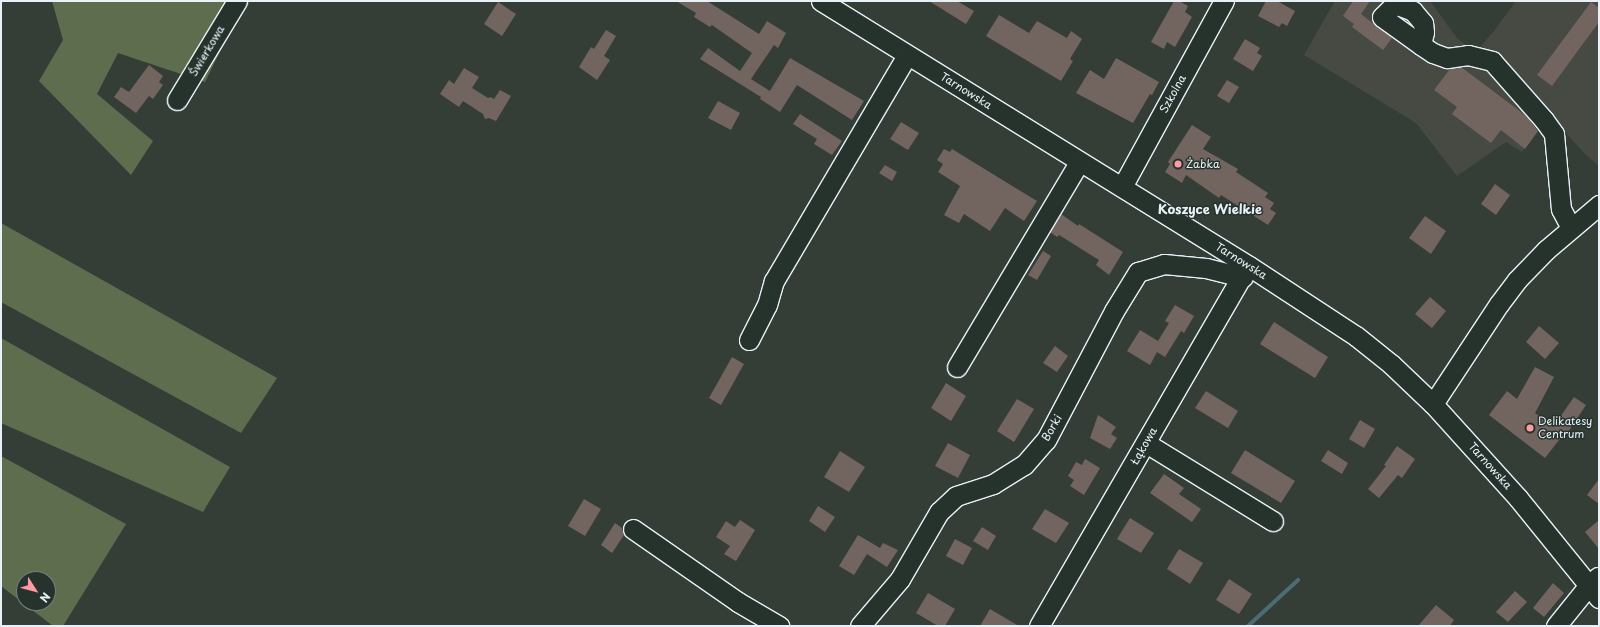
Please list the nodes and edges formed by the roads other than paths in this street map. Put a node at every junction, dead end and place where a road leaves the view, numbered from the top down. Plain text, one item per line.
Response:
1 (237, 1) edge
2 (821, 1) edge
3 (1224, 1) edge
4 (1422, 45) dead end
5 (907, 55) junction
6 (177, 100) dead end
7 (1079, 162) junction
8 (1122, 187) junction
9 (1599, 205) edge
10 (1571, 228) junction
11 (1246, 271) junction
12 (749, 340) dead end
13 (958, 367) dead end
14 (1433, 404) junction
15 (1146, 443) junction
16 (1273, 521) dead end
17 (633, 528) dead end
18 (1596, 586) edge
19 (779, 626) edge
20 (860, 626) edge
21 (1039, 626) edge
22 (1556, 626) edge

1 - 6 street, Świerkowa
2 - 5 street, Tarnowska
3 - 8 street, Szkolna
4 - 10 street
5 - 7 street, Tarnowska
5 - 12 street
7 - 8 street, Tarnowska
7 - 13 street
8 - 11 street, Tarnowska
9 - 10 street
10 - 14 street
11 - 14 street, Tarnowska
11 - 15 street, Łąkowa
11 - 20 street, Borki
14 - 18 street, Tarnowska
15 - 16 street
15 - 21 street, Łąkowa
17 - 19 street
18 - 22 street

